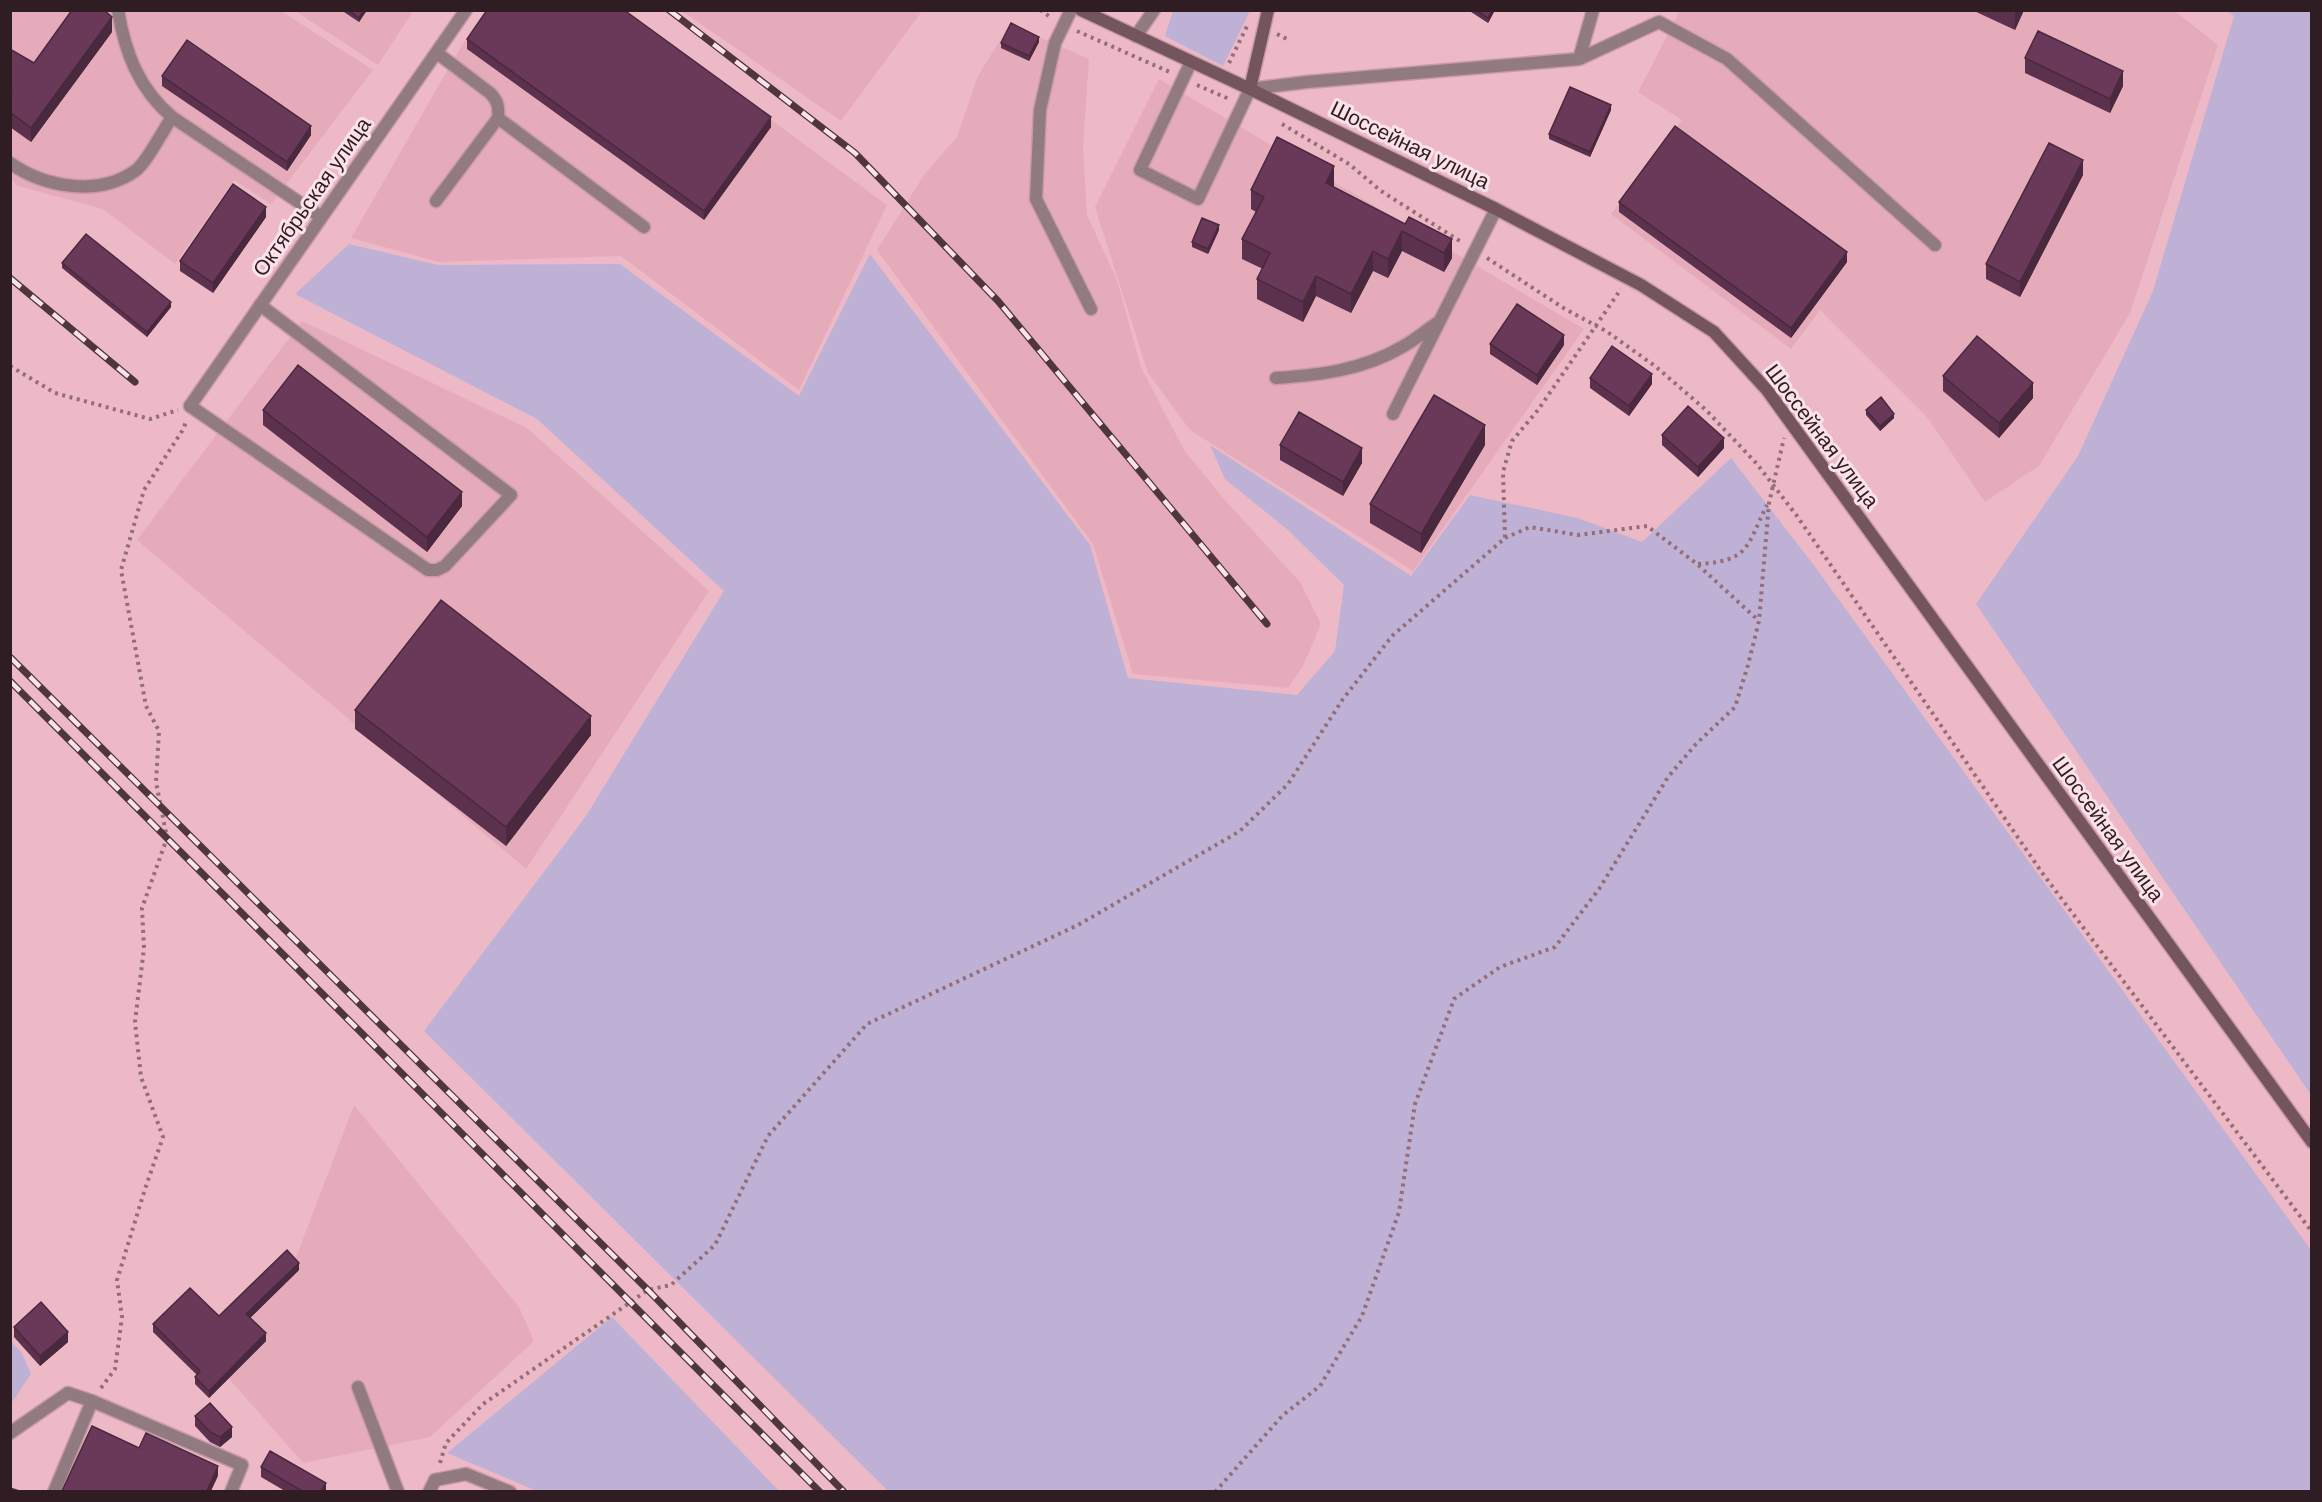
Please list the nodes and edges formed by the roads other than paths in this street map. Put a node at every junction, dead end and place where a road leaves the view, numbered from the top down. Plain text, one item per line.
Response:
1 (118, 10) edge
2 (466, 10) edge
3 (1071, 10) edge
4 (1081, 10) edge
5 (1155, 10) edge
6 (1268, 10) edge
7 (1593, 10) edge
8 (1136, 36) junction
9 (437, 53) junction
10 (1579, 59) junction
11 (1191, 62) junction
12 (1250, 89) junction
13 (172, 117) junction
14 (498, 118) junction
15 (10, 163) edge
16 (436, 201) dead end
17 (1496, 209) junction
18 (321, 217) junction
19 (644, 227) dead end
20 (1935, 245) dead end
21 (260, 306) junction
22 (1091, 309) dead end
23 (1438, 323) junction
24 (1276, 378) dead end
25 (1393, 414) dead end
26 (2312, 1142) edge
27 (358, 1387) dead end
28 (92, 1401) junction
29 (10, 1434) edge
30 (432, 1486) edge
31 (54, 1491) edge
32 (231, 1491) edge
33 (398, 1491) edge
34 (510, 1491) edge

1 - 13 street
2 - 9 street, Октябрьская улица
3 - 22 street
4 - 8 main road, Шоссейная улица
5 - 8 street
6 - 12 main road
7 - 10 street
8 - 11 main road, Шоссейная улица
9 - 14 street
9 - 18 street, Октябрьская улица
10 - 12 street
10 - 20 street
11 - 12 main road, Шоссейная улица
11 - 12 street
12 - 17 main road, Шоссейная улица
13 - 15 street
13 - 18 street
14 - 16 street
14 - 19 street
17 - 23 street
17 - 26 main road, Шоссейная улица
18 - 21 street, Октябрьская улица
21 - 21 street, Октябрьская улица
23 - 24 street
23 - 25 street
27 - 33 street
28 - 29 street
28 - 31 street
28 - 32 street
30 - 34 street

